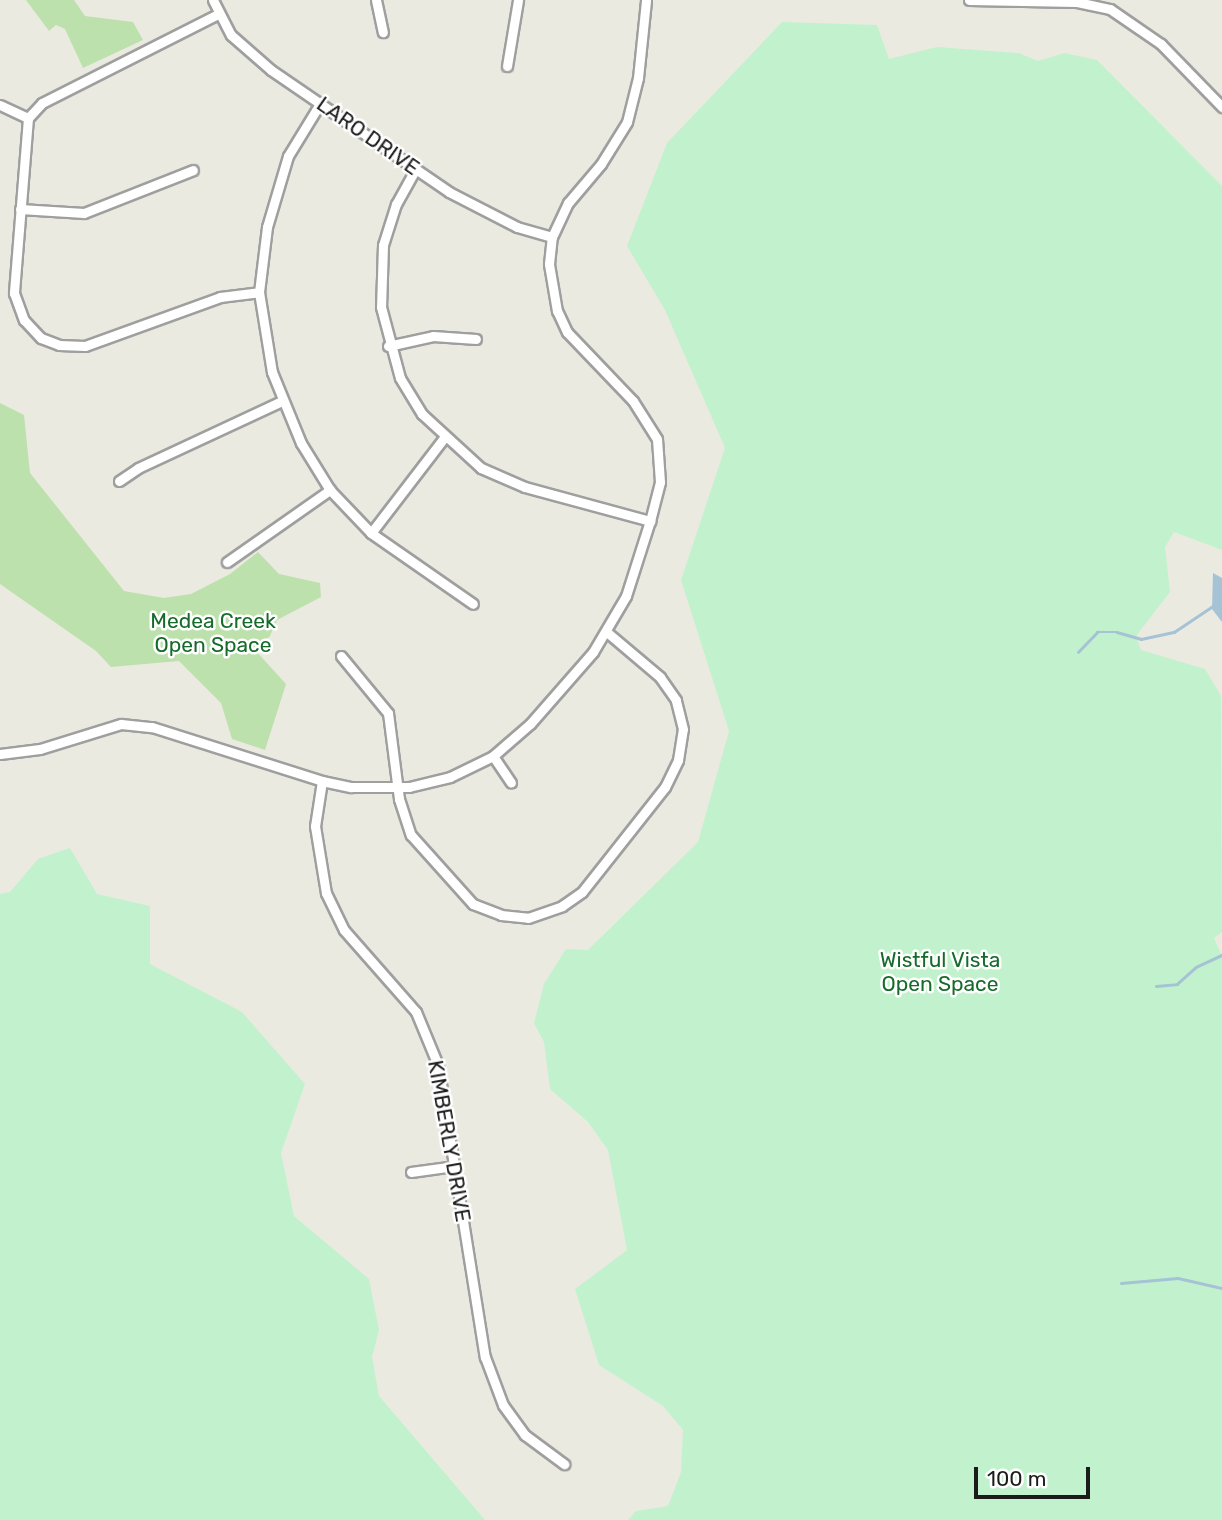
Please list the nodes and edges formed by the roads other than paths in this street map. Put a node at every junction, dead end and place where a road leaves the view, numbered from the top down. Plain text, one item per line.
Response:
1 (213, 0) edge
2 (376, 0) edge
3 (518, 0) edge
4 (646, 0) edge
5 (970, 0) edge
6 (1112, 4) edge
7 (216, 15) junction
8 (383, 32) dead end
9 (506, 66) dead end
10 (321, 102) junction
11 (0, 105) edge
12 (1222, 107) edge
13 (28, 118) junction
14 (193, 170) dead end
15 (415, 170) junction
16 (20, 209) junction
17 (552, 237) junction
18 (259, 292) junction
19 (476, 339) dead end
20 (388, 346) junction
21 (282, 401) junction
22 (444, 438) junction
23 (119, 481) dead end
24 (330, 490) junction
25 (650, 521) junction
26 (371, 533) junction
27 (226, 562) dead end
28 (473, 604) dead end
29 (608, 633) junction
30 (341, 656) dead end
31 (0, 754) edge
32 (493, 756) junction
33 (322, 781) junction
34 (511, 783) dead end
35 (398, 788) junction
36 (454, 1166) junction
37 (411, 1172) dead end
38 (564, 1464) dead end

1 - 7 street, LARO DRIVE
2 - 8 street
3 - 9 street
4 - 17 street
5 - 6 street
6 - 12 street
7 - 10 street, LARO DRIVE
7 - 13 street
10 - 15 street, LARO DRIVE
10 - 18 street
11 - 13 street
13 - 16 street
14 - 16 street
15 - 17 street, LARO DRIVE
15 - 20 street
16 - 18 street
17 - 25 street
18 - 21 street
19 - 20 street
20 - 22 street
21 - 23 street
21 - 24 street
22 - 25 street
22 - 26 street
24 - 26 street
24 - 27 street
25 - 29 street
26 - 28 street
29 - 32 street
29 - 35 street
30 - 35 street
31 - 33 street
32 - 34 street
32 - 35 street
33 - 35 street
33 - 36 street, KIMBERLY DRIVE
36 - 37 street
36 - 38 street, KIMBERLY DRIVE

